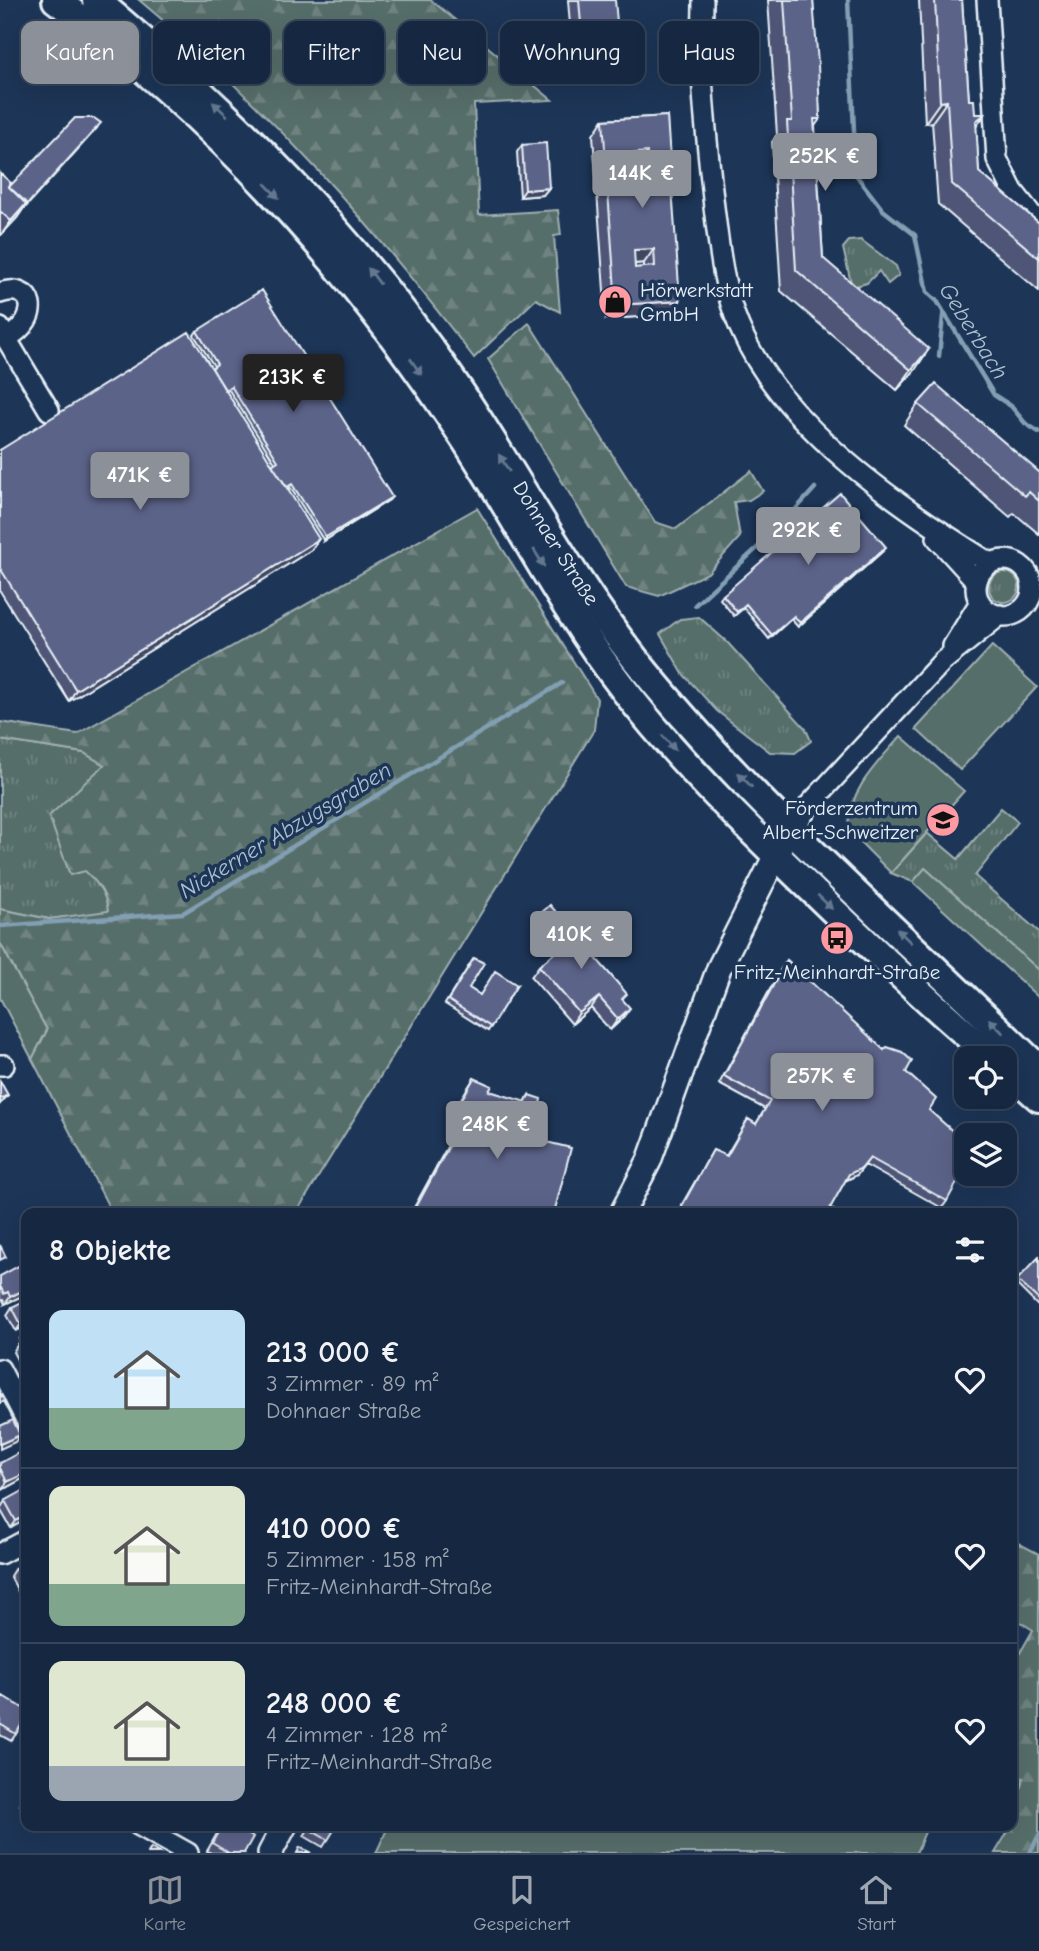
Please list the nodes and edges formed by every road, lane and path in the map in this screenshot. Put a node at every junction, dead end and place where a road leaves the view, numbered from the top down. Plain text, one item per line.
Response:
1 (56, 0) edge
2 (96, 0) edge
3 (702, 0) edge
4 (988, 0) edge
5 (1039, 223) edge
6 (0, 293) edge
7 (4, 333) edge
8 (49, 410) dead end
9 (919, 519) junction
10 (990, 563) junction
11 (977, 582) junction
12 (1036, 594) edge
13 (981, 602) junction
14 (1020, 611) junction
15 (1000, 615) junction
16 (1039, 620) edge
17 (943, 661) junction
18 (792, 829) junction
19 (776, 855) junction
20 (979, 1046) edge
21 (1039, 1069) edge
22 (1017, 1079) edge
23 (1039, 1098) edge
24 (625, 1208) edge
25 (0, 1369) edge
26 (21, 1410) edge
27 (21, 1544) edge
28 (0, 1554) edge
29 (149, 1831) edge
30 (282, 1831) edge
31 (188, 1853) edge
32 (270, 1853) edge

1 -> 19 main road, Dohnaer Straße
18 -> 2 main road, Dohnaer Straße
3 - 9 street
4 - 5 street
6 - 7 street
7 - 8 street
9 - 10 street
9 - 11 street
10 - 11 street
10 - 12 street
11 - 13 street
12 - 14 street
13 - 15 street
13 - 17 street
14 - 15 street
14 - 16 street
15 - 17 street
17 - 18 street
18 - 19 street
21 -> 18 main road, Dohnaer Straße
19 -> 20 main road, Dohnaer Straße
19 - 24 street
22 - 23 main road
25 - 26 street
27 - 28 street
29 - 31 street
30 - 32 street

